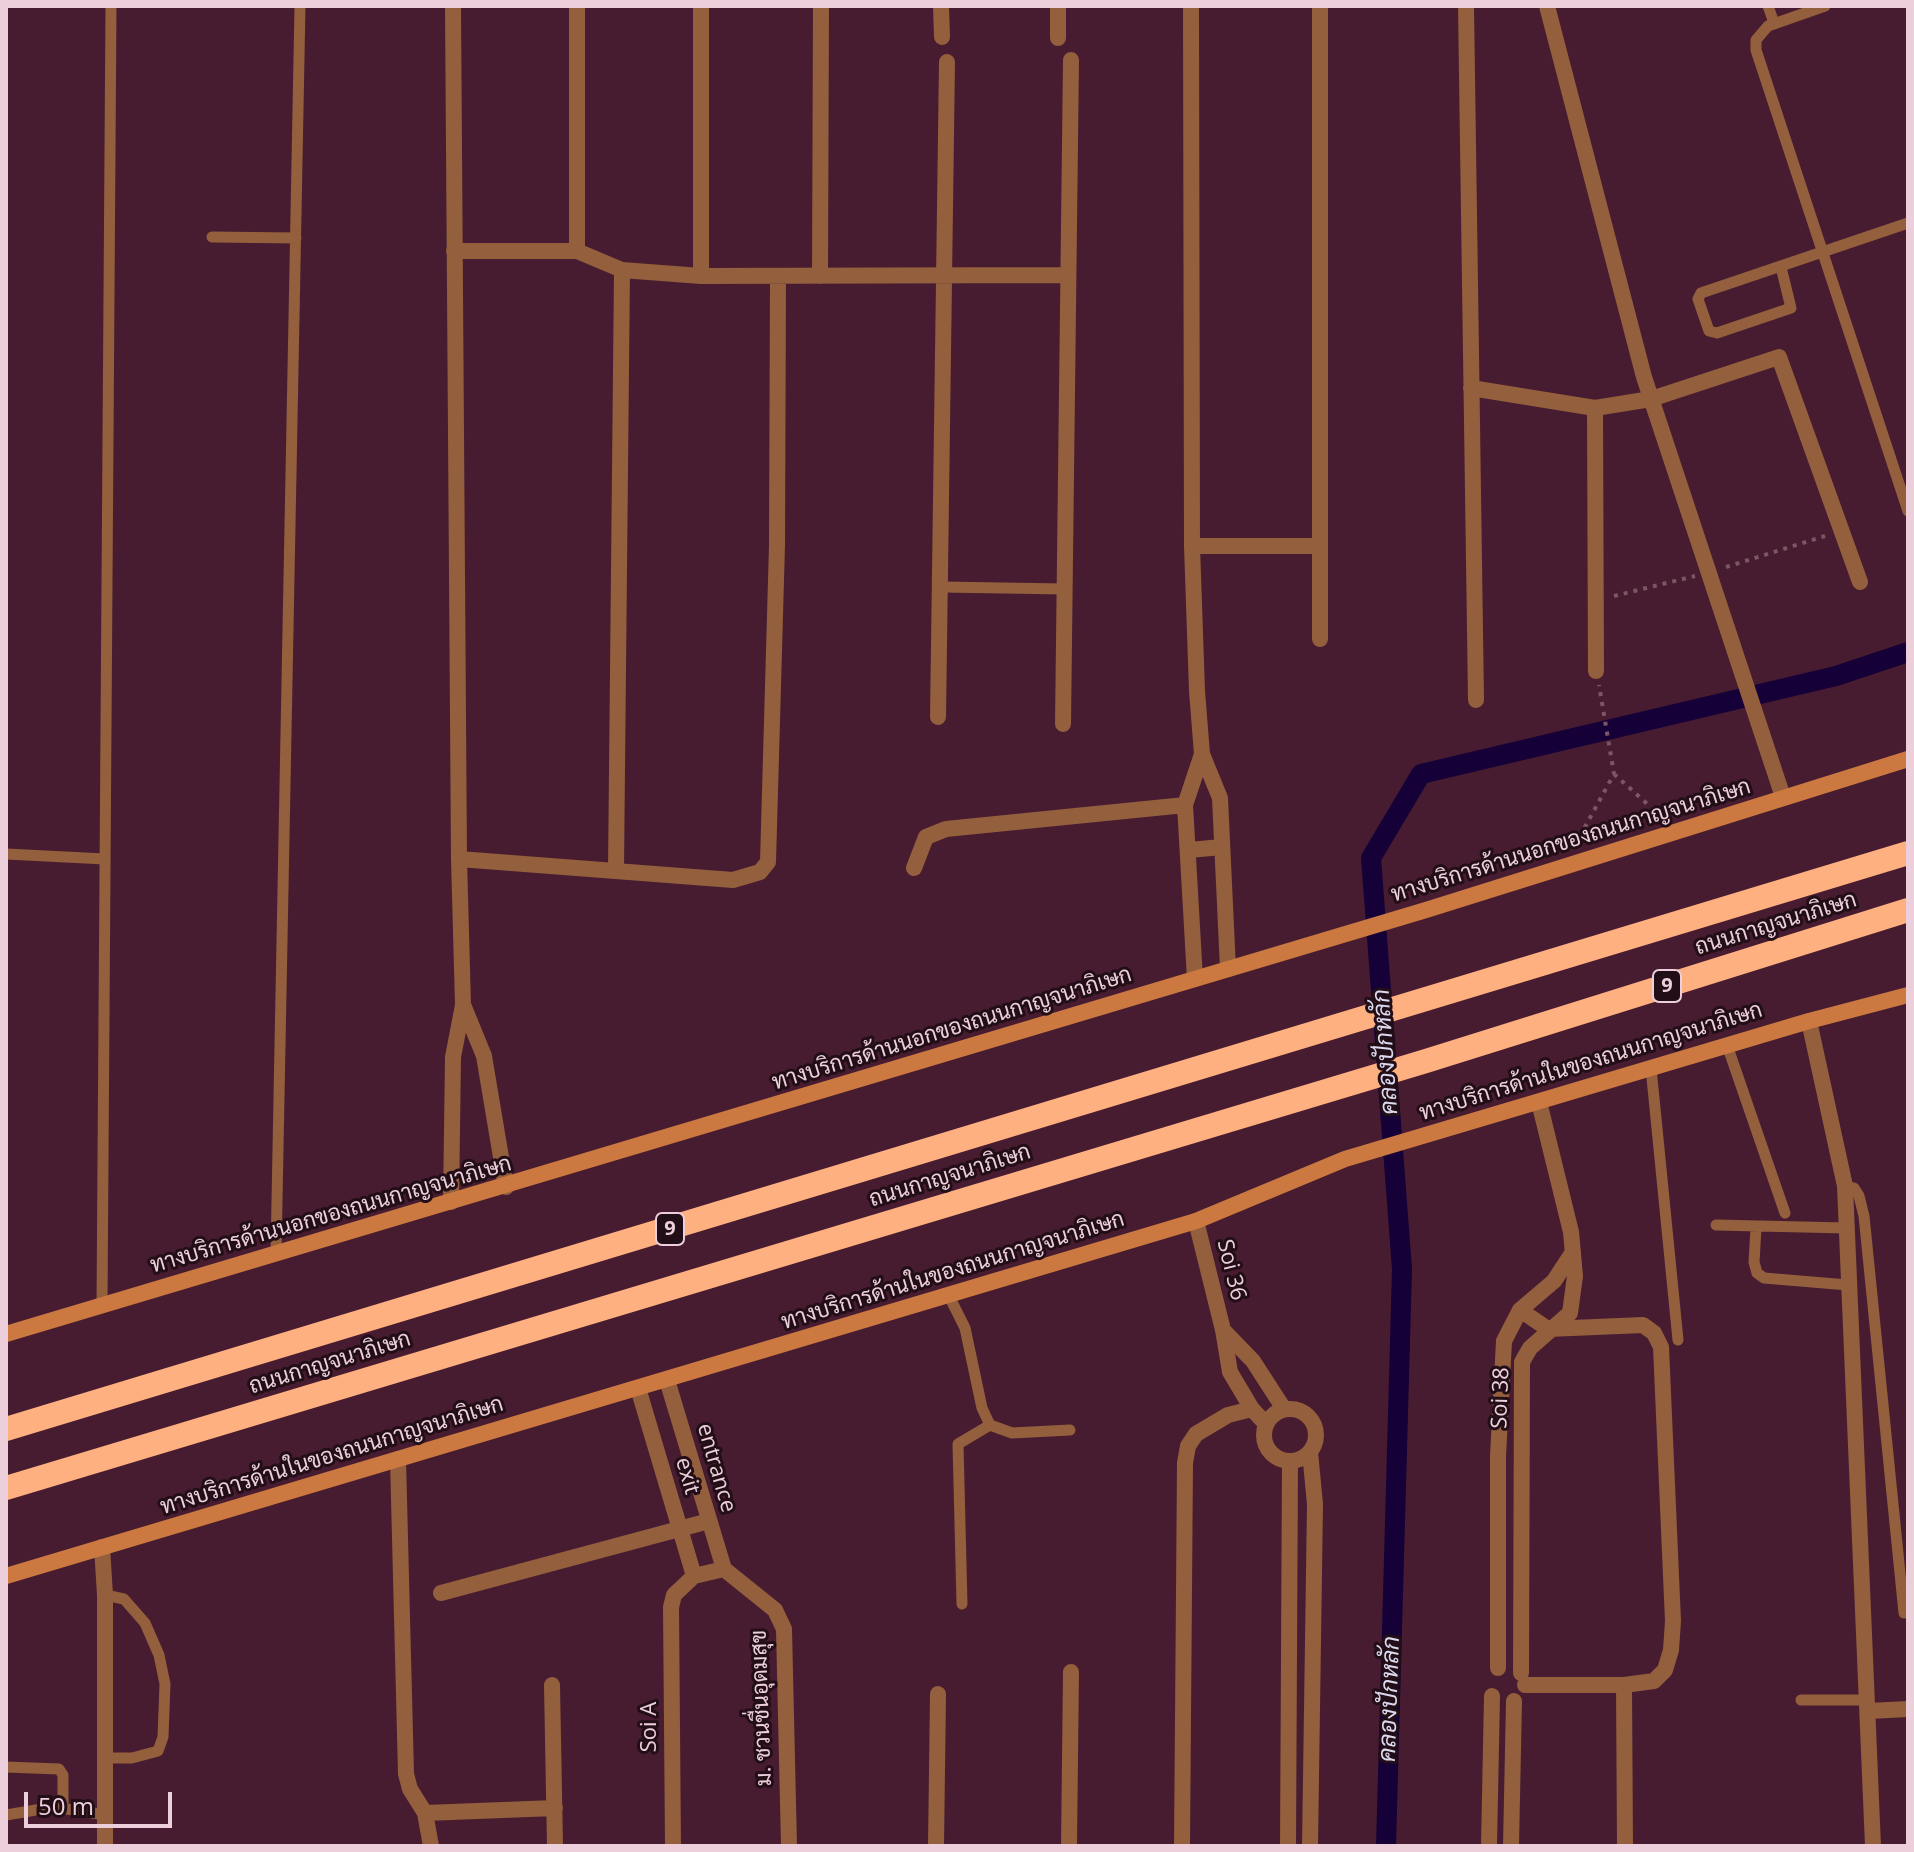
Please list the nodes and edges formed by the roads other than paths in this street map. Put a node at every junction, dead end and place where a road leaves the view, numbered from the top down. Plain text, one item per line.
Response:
1 (111, 6) edge
2 (300, 6) edge
3 (453, 6) edge
4 (577, 6) edge
5 (701, 6) edge
6 (821, 6) edge
7 (941, 6) edge
8 (1058, 6) edge
9 (1191, 6) edge
10 (1320, 6) edge
11 (1466, 6) edge
12 (1547, 6) edge
13 (1768, 6) edge
14 (1825, 6) edge
15 (1774, 23) junction
16 (942, 37) dead end
17 (1058, 38) dead end
18 (1071, 60) dead end
19 (947, 62) dead end
20 (1908, 223) edge
21 (212, 237) dead end
22 (296, 238) junction
23 (454, 251) junction
24 (577, 251) junction
25 (1821, 252) junction
26 (1781, 267) junction
27 (622, 270) junction
28 (1068, 275) junction
29 (701, 276) junction
30 (820, 276) junction
31 (944, 276) junction
32 (778, 278) junction
33 (1471, 388) junction
34 (1651, 399) junction
35 (1595, 408) junction
36 (1908, 511) edge
37 (1192, 546) junction
38 (1320, 546) junction
39 (1860, 582) dead end
40 (942, 587) junction
41 (1064, 589) junction
42 (1320, 639) dead end
43 (1596, 671) road end
44 (1476, 700) dead end
45 (938, 717) dead end
46 (1063, 724) dead end
47 (1202, 754) junction
48 (1908, 759) edge
49 (1783, 797) junction
50 (1185, 805) junction
51 (1222, 847) junction
52 (1189, 850) junction
53 (1908, 853) edge
54 (6, 854) edge
55 (105, 859) junction
56 (459, 859) junction
57 (914, 868) dead end
58 (616, 870) junction
59 (1908, 910) edge
60 (1228, 969) junction
61 (1195, 979) junction
62 (1908, 995) edge
63 (463, 1005) junction
64 (1809, 1021) junction
65 (1727, 1045) junction
66 (1651, 1068) junction
67 (1539, 1102) junction
68 (1845, 1186) junction
69 (506, 1187) junction
70 (451, 1202) junction
71 (1785, 1213) dead end
72 (1196, 1221) junction
73 (1716, 1225) dead end
74 (1756, 1228) junction
75 (1846, 1228) junction
76 (1573, 1252) junction
77 (276, 1253) junction
78 (1848, 1285) junction
79 (949, 1296) junction
80 (102, 1305) junction
81 (1520, 1310) junction
82 (1548, 1329) junction
83 (1223, 1330) junction
84 (6, 1334) edge
85 (1678, 1340) dead end
86 (1504, 1358) junction
87 (1522, 1362) junction
88 (667, 1380) junction
89 (638, 1388) junction
90 (1252, 1409) junction
91 (1284, 1409) junction
92 (1266, 1424) junction
93 (990, 1425) junction
94 (6, 1429) edge
95 (1070, 1430) dead end
96 (1310, 1452) junction
97 (398, 1459) junction
98 (1290, 1462) junction
99 (6, 1488) edge
100 (709, 1521) junction
101 (680, 1530) junction
102 (102, 1547) junction
103 (724, 1569) junction
104 (6, 1576) edge
105 (694, 1576) junction
106 (441, 1593) dead end
107 (105, 1595) junction
108 (962, 1604) dead end
109 (1904, 1613) dead end
110 (1292, 1639) junction
111 (1314, 1639) junction
112 (1498, 1668) junction
113 (1071, 1672) dead end
114 (1523, 1679) junction
115 (552, 1685) dead end
116 (1624, 1685) junction
117 (938, 1694) dead end
118 (1492, 1696) junction
119 (1801, 1700) dead end
120 (1514, 1701) junction
121 (1868, 1706) junction
122 (1908, 1709) edge
123 (107, 1758) junction
124 (6, 1767) edge
125 (555, 1808) junction
126 (63, 1809) junction
127 (425, 1813) junction
128 (6, 1815) edge
129 (106, 1815) junction
130 (105, 1846) edge
131 (431, 1846) edge
132 (555, 1846) edge
133 (673, 1846) edge
134 (789, 1846) edge
135 (936, 1846) edge
136 (1069, 1846) edge
137 (1182, 1846) edge
138 (1288, 1846) edge
139 (1310, 1846) edge
140 (1489, 1846) edge
141 (1511, 1846) edge
142 (1625, 1846) edge
143 (1873, 1846) edge

1 - 55 lane
2 - 22 lane
3 - 23 street
4 - 24 street
5 - 29 street
6 - 30 street
7 - 16 street
8 - 17 street
9 - 37 street
10 - 38 street
11 - 33 street
12 - 34 street
13 - 15 lane
14 - 15 lane
15 - 25 lane
18 - 28 street
19 - 31 street
20 - 25 lane
21 - 22 lane
22 - 77 lane
23 - 24 street
23 - 56 street
24 - 27 street
25 - 26 lane
25 - 36 lane
26 - 26 lane
27 - 29 street
27 - 58 street
28 - 31 street
28 - 41 street
29 - 32 street
30 - 31 street
30 - 32 street
31 - 40 street
32 - 58 street
33 - 35 street
33 - 44 street
34 - 35 street
34 - 39 street
34 - 49 street
35 - 43 street
37 - 38 street
37 - 47 street
38 - 42 street
40 - 41 lane
40 - 45 street
41 - 46 street
47 - 50 street
47 - 51 street
48 - 49 main road, ทางบริการด้านนอกของถนนกาญจนาภิเษก
49 - 60 main road, ทางบริการด้านนอกของถนนกาญจนาภิเษก
50 - 52 street
50 - 57 street
51 - 52 street
51 - 60 street
52 - 61 street
53 - 94 highway, ถนนกาญจนาภิเษก / 9
54 - 55 lane
55 - 80 lane
56 - 58 street
56 - 63 street
59 - 99 highway, ถนนกาญจนาภิเษก / 9
60 - 61 main road, ทางบริการด้านนอกของถนนกาญจนาภิเษก
61 - 69 main road, ทางบริการด้านนอกของถนนกาญจนาภิเษก
62 - 64 main road, ทางบริการด้านในของถนนกาญจนาภิเษก
63 - 69 street
63 - 70 street
64 - 65 main road, ทางบริการด้านในของถนนกาญจนาภิเษก
64 - 68 street
65 - 66 main road, ทางบริการด้านในของถนนกาญจนาภิเษก
65 - 71 lane
66 - 67 main road, ทางบริการด้านในของถนนกาญจนาภิเษก
66 - 85 lane
67 - 72 main road, ทางบริการด้านในของถนนกาญจนาภิเษก
67 - 76 street, Soi 38
68 - 75 street
68 - 109 lane
69 - 70 main road, ทางบริการด้านนอกของถนนกาญจนาภิเษก
70 - 77 main road, ทางบริการด้านนอกของถนนกาญจนาภิเษก
72 - 79 main road, ทางบริการด้านในของถนนกาญจนาภิเษก
72 - 83 street, Soi 36
73 - 74 lane
74 - 75 lane
74 - 78 lane
75 - 78 street
76 - 81 street
76 - 82 street, Soi 38
77 - 80 main road, ทางบริการด้านนอกของถนนกาญจนาภิเษก
78 - 121 street
79 - 88 main road, ทางบริการด้านในของถนนกาญจนาภิเษก
79 - 93 lane
80 - 84 main road, ทางบริการด้านนอกของถนนกาญจนาภิเษก
81 - 82 street
81 - 86 street
82 - 87 street, Soi 38
82 - 116 street
83 - 90 street, Soi 36
83 - 91 street
86 - 87 street
86 - 112 street
87 - 114 street, Soi 38
88 - 89 main road, ทางบริการด้านในของถนนกาญจนาภิเษก
88 - 100 street, entrance
89 - 97 main road, ทางบริการด้านในของถนนกาญจนาภิเษก
89 - 101 street, exit
90 - 92 street, Soi 36
90 - 137 street
91 - 92 street
91 - 96 street
92 - 98 street
93 - 95 lane
93 - 108 lane
96 - 98 street
96 - 111 street
97 - 102 main road, ทางบริการด้านในของถนนกาญจนาภิเษก
97 - 127 street
98 - 110 street
100 - 101 street
100 - 103 street, entrance
101 - 105 street, exit
101 - 106 street
102 - 104 main road, ทางบริการด้านในของถนนกาญจนาภิเษก
102 - 107 street
103 - 105 street
103 - 134 street, ม. ชวนชื่นอุดมสุข
105 - 133 street, Soi A
107 - 123 street
107 - 123 lane
110 - 111 street
110 - 138 street
111 - 139 street
112 - 114 street
112 - 118 street
113 - 136 street
114 - 116 street
114 - 120 street
115 - 125 street
116 - 142 street
117 - 135 street
118 - 120 street
118 - 140 street
119 - 121 lane
120 - 141 street
121 - 122 street
121 - 143 street
123 - 129 street
124 - 126 lane
125 - 127 street
125 - 132 street
126 - 128 lane
126 - 129 lane
127 - 131 street
129 - 130 street

